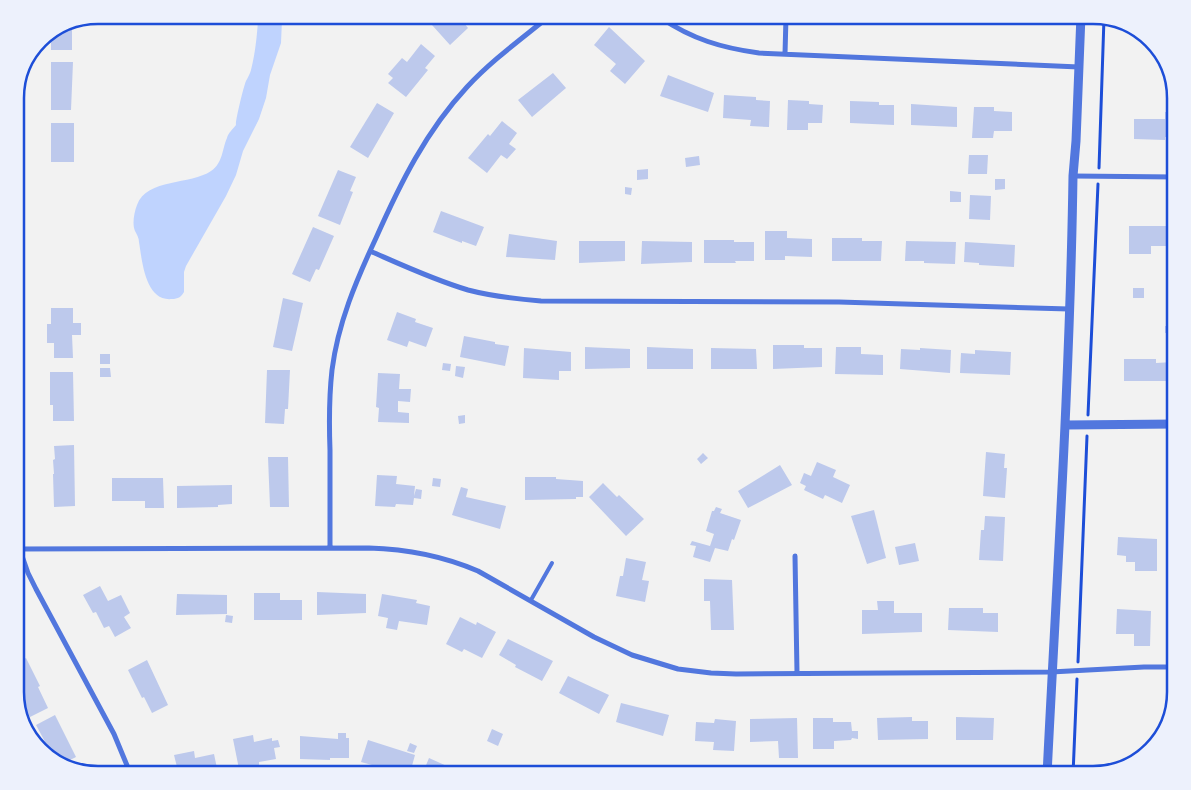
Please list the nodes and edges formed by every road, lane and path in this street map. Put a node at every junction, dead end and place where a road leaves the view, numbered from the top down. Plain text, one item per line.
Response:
1 (540, 24) edge
2 (670, 24) edge
3 (786, 24) edge
4 (1081, 24) edge
5 (1104, 24) edge
6 (785, 54) junction
7 (1079, 67) junction
8 (1073, 176) junction
9 (1098, 176) junction
10 (1167, 177) edge
11 (370, 251) junction
12 (1069, 309) junction
13 (1167, 424) edge
14 (1066, 425) junction
15 (1088, 425) junction
16 (330, 548) junction
17 (24, 549) edge
18 (795, 556) dead end
19 (24, 561) edge
20 (552, 562) dead end
21 (531, 600) junction
22 (1167, 667) edge
23 (1077, 670) junction
24 (1051, 672) junction
25 (796, 674) junction
26 (128, 766) edge
27 (1047, 766) edge
28 (1073, 766) edge

1 - 11 street
2 - 6 street
3 - 6 street
4 - 7 street
5 - 9 path
6 - 7 street
7 - 8 street
8 - 9 street
8 - 12 street
9 - 10 street
9 - 15 path
11 - 12 street
11 - 16 street
12 - 14 street
13 - 15 street
14 - 15 street
14 - 24 street
15 - 23 path
16 - 17 street
16 - 21 street
18 - 25 street
19 - 26 street
20 - 21 lane
21 - 25 street
22 - 23 street
23 - 24 street
23 - 28 path
24 - 25 street
24 - 27 street

